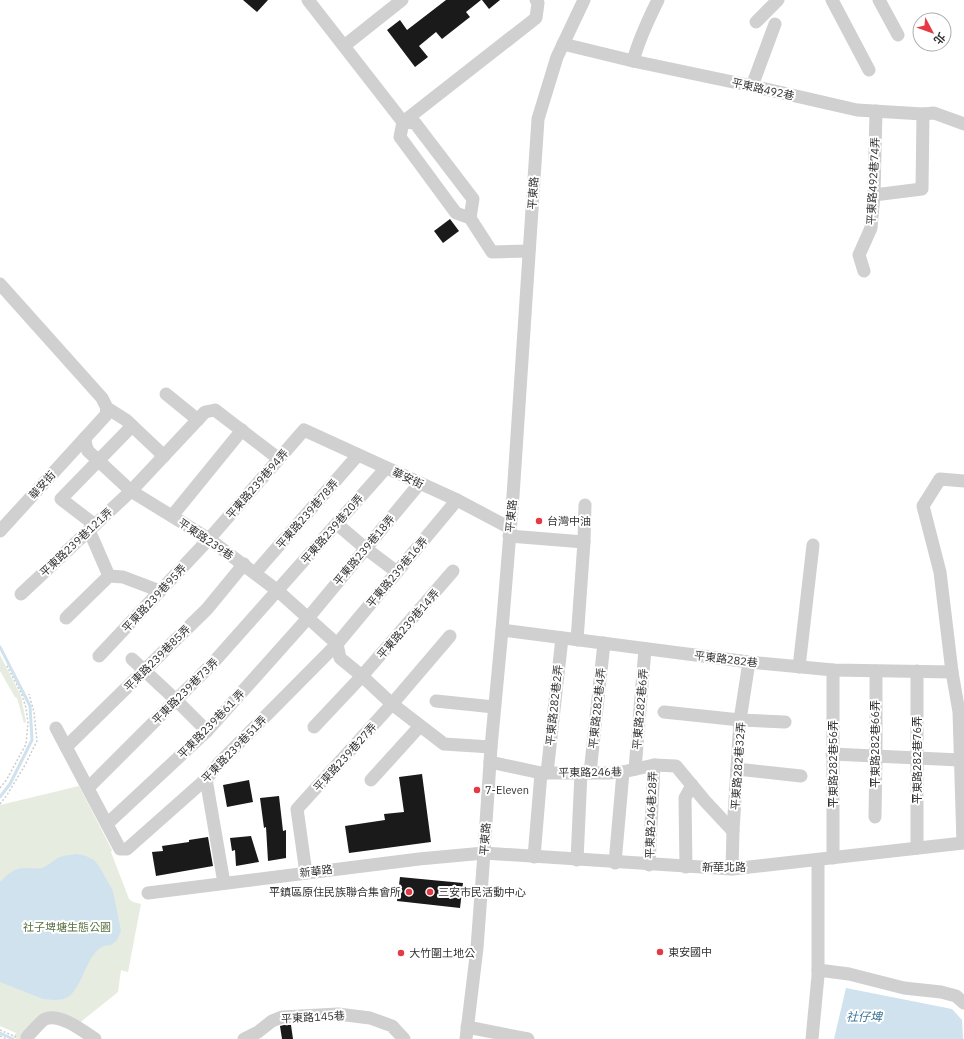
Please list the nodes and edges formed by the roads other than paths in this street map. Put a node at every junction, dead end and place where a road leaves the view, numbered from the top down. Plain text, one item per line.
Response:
1 (308, 0) edge
2 (402, 0) edge
3 (536, 0) edge
4 (584, 0) edge
5 (658, 0) edge
6 (778, 0) edge
7 (832, 0) edge
8 (879, 0) edge
9 (756, 22) dead end
10 (775, 24) dead end
11 (898, 34) dead end
12 (563, 44) junction
13 (344, 46) junction
14 (633, 61) junction
15 (869, 70) dead end
16 (752, 86) junction
17 (876, 111) junction
18 (923, 114) junction
19 (403, 122) junction
20 (964, 124) edge
21 (874, 195) junction
22 (470, 218) junction
23 (529, 251) junction
24 (864, 271) dead end
25 (0, 284) edge
26 (166, 394) dead end
27 (107, 408) junction
28 (198, 420) junction
29 (132, 426) junction
30 (242, 430) junction
31 (304, 430) joint
32 (85, 438) junction
33 (358, 455) junction
34 (164, 456) junction
35 (279, 459) junction
36 (98, 460) junction
37 (386, 468) junction
38 (964, 481) edge
39 (420, 483) junction
40 (131, 491) junction
41 (457, 500) junction
42 (585, 505) dead end
43 (172, 516) junction
44 (337, 524) junction
45 (92, 527) junction
46 (0, 531) edge
47 (510, 532) junction
48 (210, 539) junction
49 (584, 542) junction
50 (813, 545) dead end
51 (365, 548) junction
52 (244, 564) junction
53 (453, 571) dead end
54 (397, 572) junction
55 (255, 573) junction
56 (109, 576) junction
57 (160, 591) junction
58 (278, 591) junction
59 (21, 594) dead end
60 (66, 618) dead end
61 (308, 618) junction
62 (502, 630) junction
63 (450, 636) dead end
64 (562, 638) junction
65 (577, 640) junction
66 (604, 643) junction
67 (337, 644) junction
68 (645, 649) junction
69 (99, 656) dead end
70 (132, 659) dead end
71 (749, 662) junction
72 (799, 667) junction
73 (144, 670) junction
74 (833, 670) junction
75 (876, 671) junction
76 (917, 672) junction
77 (952, 672) junction
78 (362, 676) junction
79 (176, 700) junction
80 (436, 701) dead end
81 (392, 704) junction
82 (494, 707) junction
83 (664, 712) dead end
84 (962, 712) edge
85 (740, 720) junction
86 (786, 722) dead end
87 (420, 726) junction
88 (314, 727) dead end
89 (56, 728) dead end
90 (207, 731) junction
91 (66, 747) junction
92 (490, 747) junction
93 (832, 754) junction
94 (876, 756) junction
95 (917, 758) junction
96 (960, 760) junction
97 (490, 762) junction
98 (654, 765) junction
99 (737, 769) junction
100 (629, 771) junction
101 (544, 773) junction
102 (586, 773) junction
103 (801, 776) dead end
104 (206, 779) junction
105 (371, 780) dead end
106 (692, 785) junction
107 (88, 788) junction
108 (875, 817) dead end
109 (107, 824) junction
110 (733, 831) junction
111 (963, 843) edge
112 (917, 848) junction
113 (484, 854) junction
114 (534, 857) junction
115 (833, 858) junction
116 (577, 860) junction
117 (818, 860) junction
118 (615, 863) junction
119 (649, 864) junction
120 (686, 867) junction
121 (732, 869) junction
122 (306, 873) junction
123 (224, 883) junction
124 (148, 893) dead end
125 (818, 970) junction
126 (964, 1003) edge
127 (466, 1033) edge
128 (27, 1039) edge
129 (96, 1039) edge
130 (244, 1039) edge
131 (404, 1039) edge
132 (528, 1039) edge
133 (812, 1039) edge

1 - 13 street
2 - 13 street
3 - 19 street
4 - 12 street, 平東路
5 - 14 street
6 - 9 street
7 - 15 street
8 - 11 street
10 - 16 street
12 - 14 street, 平東路492巷
12 - 23 street, 平東路
13 - 19 street
14 - 16 street, 平東路492巷
16 - 17 street, 平東路492巷
17 - 18 street, 平東路492巷
17 - 21 street, 平東路492巷74弄
18 - 20 street, 平東路492巷
18 - 21 street
19 - 22 street
19 - 22 street
21 - 24 street, 平東路492巷74弄
22 - 23 street
23 - 47 street, 平東路
25 - 27 street
26 - 28 street
27 - 29 street
27 - 32 street
28 - 30 street, 平東路239巷121弄
28 - 34 street, 平東路239巷121弄
29 - 34 street
29 - 36 street
30 - 35 street
30 - 43 street
31 - 33 street, 華安街
31 - 35 street, 平東路239巷94弄
32 - 36 street, 平東路239巷
32 - 46 street, 華安街
33 - 37 street, 華安街
33 - 55 street, 平東路239巷78弄
34 - 40 street, 平東路239巷121弄
35 - 48 street, 平東路239巷94弄
36 - 40 street, 平東路239巷
36 - 45 street
37 - 39 street, 華安街
37 - 44 street, 平東路239巷20弄
38 - 77 street
39 - 41 street, 華安街
39 - 51 street, 平東路239巷18弄
40 - 43 street, 平東路239巷
40 - 45 street, 平東路239巷121弄
41 - 47 street, 華安街
41 - 54 street, 平東路239巷16弄
42 - 49 street
43 - 48 street, 平東路239巷
44 - 51 street
44 - 58 street, 平東路239巷20弄
45 - 56 street
45 - 59 street, 平東路239巷121弄
47 - 49 street
47 - 62 street, 平東路
48 - 52 street, 平東路239巷
48 - 57 street, 平東路239巷95弄
49 - 65 street
50 - 72 street
51 - 54 street
51 - 61 street, 平東路239巷18弄
52 - 55 street, 平東路239巷
52 - 73 street, 平東路239巷85弄
53 - 78 street, 平東路239巷14弄
54 - 67 street, 平東路239巷16弄
55 - 58 street, 平東路239巷
56 - 57 street
56 - 60 street
57 - 69 street, 平東路239巷95弄
58 - 61 street, 平東路239巷
58 - 79 street, 平東路239巷73弄
61 - 67 street, 平東路239巷
61 - 90 street, 平東路239巷61 弄
62 - 64 street, 平東路282巷
62 - 82 street, 平東路
63 - 81 street, 平東路239巷27弄
64 - 65 street, 平東路282巷
64 - 101 street, 平東路282巷2弄
65 - 66 street, 平東路282巷
66 - 68 street, 平東路282巷
66 - 102 street, 平東路282巷4弄
67 - 78 street, 平東路239巷
67 - 104 street, 平東路239巷51弄
68 - 71 street, 平東路282巷
68 - 100 street, 平東路282巷6弄
70 - 73 street
71 - 72 street, 平東路282巷
71 - 85 street, 平東路282巷32弄
72 - 74 street, 平東路282巷
73 - 79 street
73 - 91 street, 平東路239巷85弄
74 - 75 street, 平東路282巷
74 - 93 street, 平東路282巷56弄
75 - 76 street, 平東路282巷
75 - 94 street, 平東路282巷66弄
76 - 77 street, 平東路282巷
76 - 95 street, 平東路282巷76弄
77 - 84 street
78 - 81 street, 平東路239巷
78 - 88 street, 平東路239巷14弄
79 - 90 street
79 - 107 street, 平東路239巷73弄
80 - 82 street
81 - 87 street, 平東路239巷
81 - 122 street, 平東路239巷27弄
82 - 92 street, 平東路
83 - 85 street
84 - 96 street
85 - 86 street
85 - 99 street, 平東路282巷32弄
87 - 92 street, 平東路239巷
87 - 105 street
89 - 91 street
90 - 109 street, 平東路239巷61 弄
91 - 107 street
92 - 97 street, 平東路
93 - 94 street
93 - 115 street, 平東路282巷56弄
94 - 95 street
94 - 108 street, 平東路282巷66弄
95 - 96 street
95 - 112 street, 平東路282巷76弄
96 - 111 street
97 - 101 street, 平東路246巷
97 - 113 street, 平東路
98 - 100 street, 平東路246巷
98 - 106 street, 平東路246巷
98 - 119 street, 平東路246巷28弄
99 - 103 street
99 - 110 street, 平東路282巷32弄
100 - 102 street, 平東路246巷
100 - 118 street, 平東路282巷6弄
101 - 102 street, 平東路246巷
101 - 114 street, 平東路282巷2弄
102 - 116 street, 平東路282巷4弄
104 - 109 street, 平東路239巷51弄
104 - 123 street
106 - 110 street, 平東路246巷
106 - 120 street
107 - 109 street
110 - 121 street, 平東路282巷32弄
111 - 112 street, 新華北路
112 - 115 street, 新華北路
113 - 114 street, 新華北路
113 - 122 street, 新華路
113 - 127 street, 平東路
114 - 116 street, 新華北路
115 - 117 street, 新華北路
116 - 118 street, 新華北路
117 - 121 street, 新華北路
117 - 125 street
118 - 119 street, 新華北路
119 - 120 street, 新華北路
120 - 121 street, 新華北路
122 - 123 street, 新華路
123 - 124 street, 新華路
125 - 126 street
125 - 133 street
127 - 132 street
128 - 129 street
130 - 131 street, 平東路145巷

